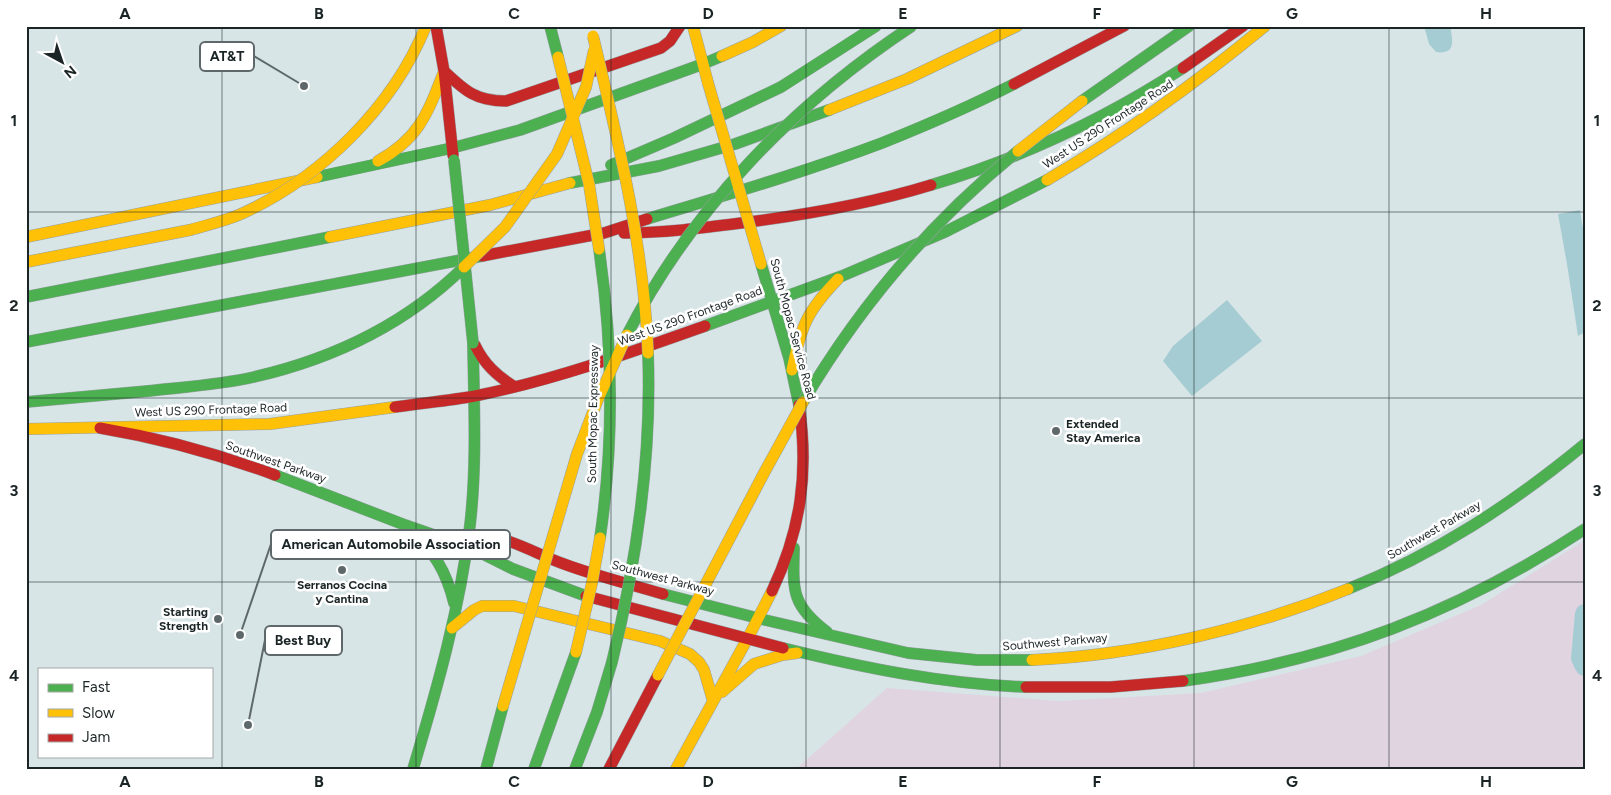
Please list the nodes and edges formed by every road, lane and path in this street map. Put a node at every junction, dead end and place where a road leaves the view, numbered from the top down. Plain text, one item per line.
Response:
1 (426, 26) edge
2 (436, 26) edge
3 (550, 26) edge
4 (680, 26) edge
5 (693, 26) edge
6 (781, 26) edge
7 (876, 26) edge
8 (912, 26) edge
9 (1017, 26) edge
10 (1124, 26) edge
11 (1189, 26) edge
12 (1243, 26) edge
13 (1265, 26) edge
14 (594, 29) edge
15 (703, 64) junction
16 (444, 71) junction
17 (453, 154) junction
18 (368, 167) junction
19 (571, 183) junction
20 (604, 233) junction
21 (26, 237) edge
22 (26, 262) edge
23 (842, 276) junction
24 (26, 297) edge
25 (772, 302) junction
26 (26, 342) edge
27 (474, 343) junction
28 (792, 373) junction
29 (515, 387) junction
30 (474, 396) junction
31 (26, 402) edge
32 (100, 428) junction
33 (26, 429) edge
34 (1585, 444) edge
35 (409, 527) junction
36 (1585, 529) edge
37 (794, 534) junction
38 (471, 543) junction
39 (455, 608) junction
40 (759, 619) junction
41 (452, 628) junction
42 (831, 634) junction
43 (748, 638) junction
44 (805, 652) junction
45 (713, 701) junction
46 (413, 769) edge
47 (486, 769) edge
48 (534, 769) edge
49 (575, 769) edge
50 (609, 769) edge
51 (676, 769) edge

1 - 22 main road, bridge
2 - 16 main road
3 - 48 main road, South Mopac Expressway, bridge
4 - 16 main road
5 - 15 main road, South Mopac Service Road
6 - 15 main road
7 - 19 main road
8 - 47 main road, bridge
9 - 19 main road
10 - 20 main road
11 - 50 main road, bridge
12 - 20 main road
13 - 23 main road, West US 290 Frontage Road
14 - 31 main road, bridge
14 - 49 main road, bridge
15 - 17 main road
15 - 25 main road, South Mopac Service Road, bridge
16 - 17 main road
16 - 18 main road
17 - 18 main road
17 - 27 main road, bridge
18 - 21 main road
19 - 24 main road
20 - 26 main road
23 - 25 main road, West US 290 Frontage Road
23 - 28 main road
25 - 28 main road, South Mopac Service Road
25 - 29 main road, West US 290 Frontage Road
27 - 29 main road
27 - 30 main road
28 - 37 main road, South Mopac Service Road
29 - 30 main road, West US 290 Frontage Road
30 - 32 main road, West US 290 Frontage Road
30 - 38 main road
32 - 33 main road, West US 290 Frontage Road
32 - 35 main road, Southwest Parkway
34 - 42 main road, Southwest Parkway
35 - 38 main road, Southwest Parkway
35 - 39 main road
36 - 44 main road, Southwest Parkway
37 - 40 main road, South Mopac Service Road
37 - 42 main road
38 - 39 main road
38 - 40 main road, Southwest Parkway
38 - 43 main road, Southwest Parkway
39 - 41 main road
40 - 42 main road, Southwest Parkway
40 - 43 main road, South Mopac Service Road
41 - 45 main road
41 - 46 main road
43 - 44 main road, Southwest Parkway
43 - 45 main road, South Mopac Service Road
44 - 45 main road
45 - 51 main road, South Mopac Service Road

